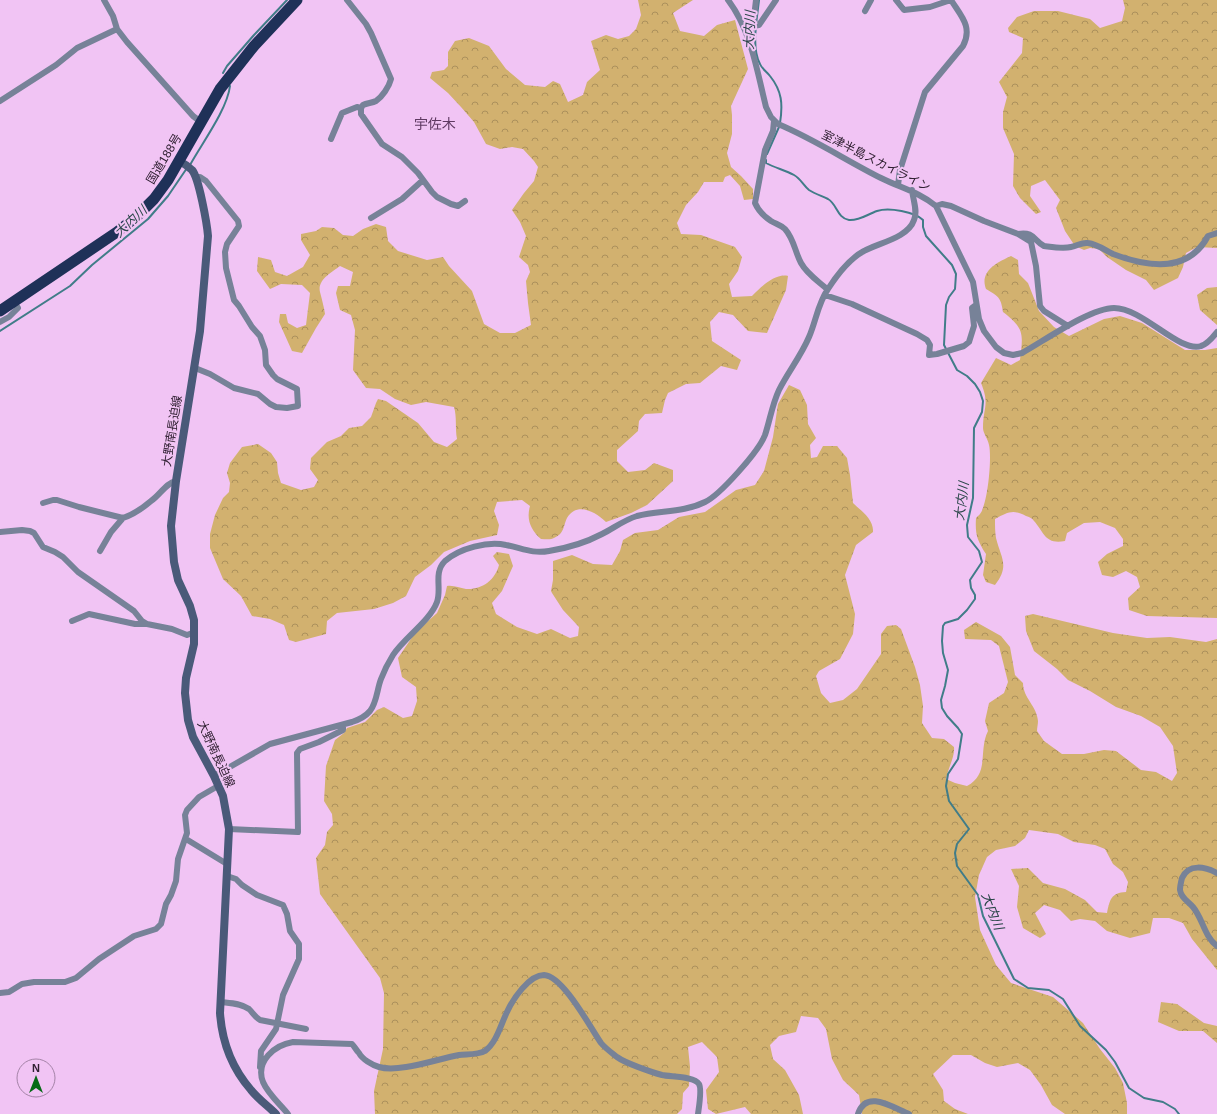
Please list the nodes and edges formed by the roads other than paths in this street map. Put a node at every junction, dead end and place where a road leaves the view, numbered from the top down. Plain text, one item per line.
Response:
1 (112, 0) edge
2 (297, 0) edge
3 (347, 0) edge
4 (728, 0) edge
5 (756, 0) edge
6 (776, 0) edge
7 (862, 0) edge
8 (896, 0) edge
9 (870, 1) edge
10 (106, 3) edge
11 (865, 11) dead end
12 (755, 26) junction
13 (117, 29) junction
14 (748, 36) junction
15 (0, 101) edge
16 (361, 108) junction
17 (774, 121) junction
18 (201, 122) junction
19 (331, 139) dead end
20 (181, 163) junction
21 (193, 173) junction
22 (423, 180) junction
23 (898, 185) junction
24 (912, 190) junction
25 (465, 201) dead end
26 (936, 206) junction
27 (371, 218) dead end
28 (1217, 233) edge
29 (1018, 234) junction
30 (826, 292) junction
31 (14, 302) junction
32 (976, 304) junction
33 (0, 311) edge
34 (0, 322) edge
35 (1068, 326) junction
36 (1217, 332) edge
37 (195, 368) junction
38 (176, 481) junction
39 (43, 503) dead end
40 (123, 518) junction
41 (0, 532) edge
42 (100, 551) dead end
43 (72, 621) dead end
44 (147, 624) junction
45 (195, 632) junction
46 (342, 725) junction
47 (214, 776) junction
48 (218, 786) junction
49 (229, 829) junction
50 (186, 839) junction
51 (227, 864) junction
52 (1217, 873) edge
53 (227, 876) junction
54 (1217, 946) edge
55 (0, 993) edge
56 (221, 1002) junction
57 (278, 1022) junction
58 (306, 1028) dead end
59 (262, 1072) junction
60 (276, 1114) edge
61 (288, 1114) edge
62 (698, 1114) edge
63 (858, 1114) edge
64 (909, 1114) edge

1 - 10 street
2 - 18 highway, 国道188号
3 - 16 street
4 - 14 street
5 - 12 street
6 - 12 street
7 - 9 street
8 - 23 street
9 - 11 street
10 - 13 street
12 - 14 street
13 - 15 street
13 - 18 street
14 - 17 street
16 - 19 street
16 - 22 street
17 - 23 street, 室津半島スカイライン
17 - 30 street
18 - 20 highway, 国道188号
20 - 21 main road
20 - 31 highway, 国道188号
21 - 37 main road, 大野南長迫線
21 - 37 street
22 - 25 street
22 - 27 street
23 - 24 street, 室津半島スカイライン
24 - 26 street, 室津半島スカイライン
24 - 30 street
26 - 29 street
26 - 32 street, 室津半島スカイライン
28 - 29 street
29 - 35 street
30 - 32 street
30 - 46 street
31 - 33 highway, 国道188号
31 - 34 street
32 - 35 street, 室津半島スカイライン
35 - 36 street, 室津半島スカイライン
37 - 38 main road, 大野南長迫線
38 - 40 street
38 - 45 main road, 大野南長迫線
39 - 40 street
40 - 42 street
41 - 44 street
43 - 44 street
44 - 45 street
45 - 47 main road, 大野南長迫線
46 - 47 street
46 - 49 street
47 - 48 main road, 大野南長迫線
48 - 49 main road, 大野南長迫線
48 - 50 street
49 - 51 main road, 大野南長迫線
50 - 51 street
50 - 55 street
51 - 53 main road, 大野南長迫線
52 - 54 street
53 - 56 main road, 大野南長迫線
53 - 57 street
56 - 57 street
56 - 60 main road, 大野南長迫線
57 - 58 street
57 - 59 street
59 - 61 street
59 - 62 street
63 - 64 street

